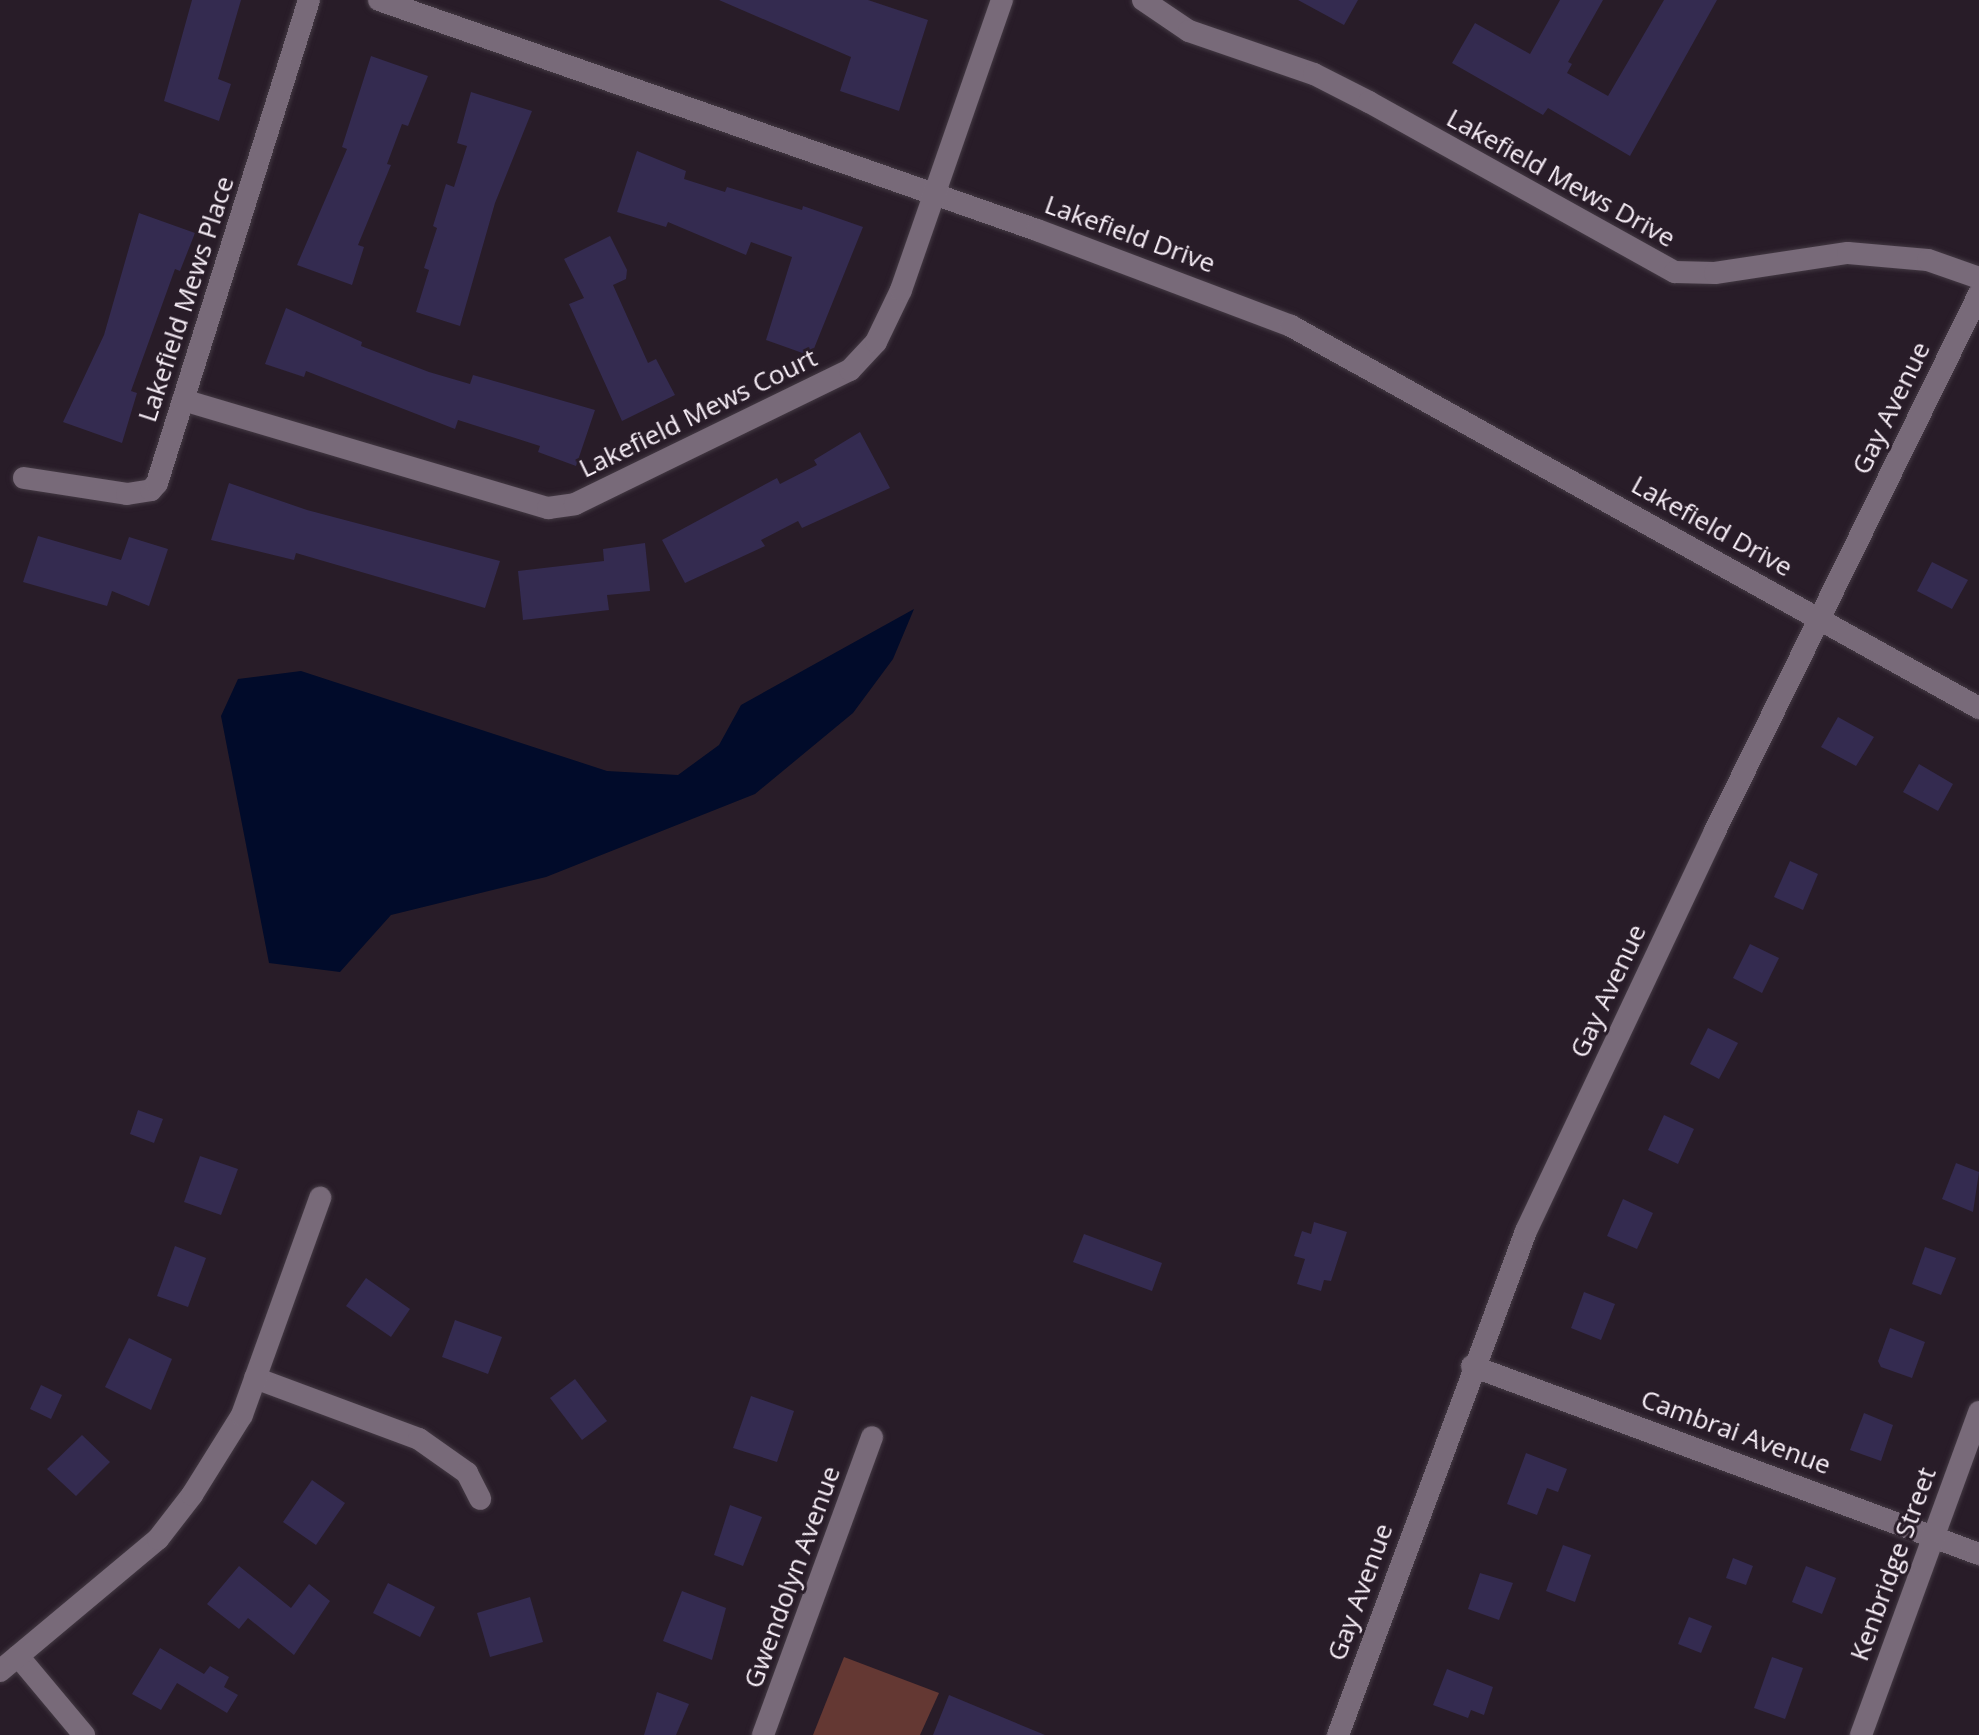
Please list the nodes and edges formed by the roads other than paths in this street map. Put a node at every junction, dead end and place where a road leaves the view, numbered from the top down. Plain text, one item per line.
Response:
1 (309, 0) edge
2 (379, 0) edge
3 (1002, 0) edge
4 (1143, 0) edge
5 (935, 195) junction
6 (1979, 278) edge
7 (1979, 294) edge
8 (183, 400) junction
9 (24, 478) dead end
10 (1820, 617) junction
11 (1979, 708) edge
12 (320, 1198) dead end
13 (1472, 1366) junction
14 (255, 1378) junction
15 (1979, 1412) edge
16 (872, 1437) dead end
17 (480, 1499) dead end
18 (1934, 1536) junction
19 (1979, 1554) edge
20 (18, 1656) junction
21 (0, 1671) edge
22 (84, 1735) edge
23 (763, 1735) edge
24 (1338, 1735) edge
25 (1861, 1735) edge

1 - 8 street, Lakefield Mews Place
2 - 5 street, Lakefield Drive
3 - 5 street, Lakefield Mews Court
4 - 6 street, Lakefield Mews Drive
5 - 8 street, Lakefield Mews Court
5 - 10 street, Lakefield Drive
7 - 10 street, Gay Avenue
8 - 9 street, Lakefield Mews Place
10 - 11 street, Lakefield Drive
10 - 13 street, Gay Avenue
12 - 14 street
13 - 18 street, Cambrai Avenue
13 - 24 street, Gay Avenue
14 - 17 street
14 - 20 street
15 - 18 street, Kenbridge Street
16 - 23 street, Gwendolyn Avenue
18 - 19 street, Cambrai Avenue
18 - 25 street, Kenbridge Street
20 - 21 street
20 - 22 street

